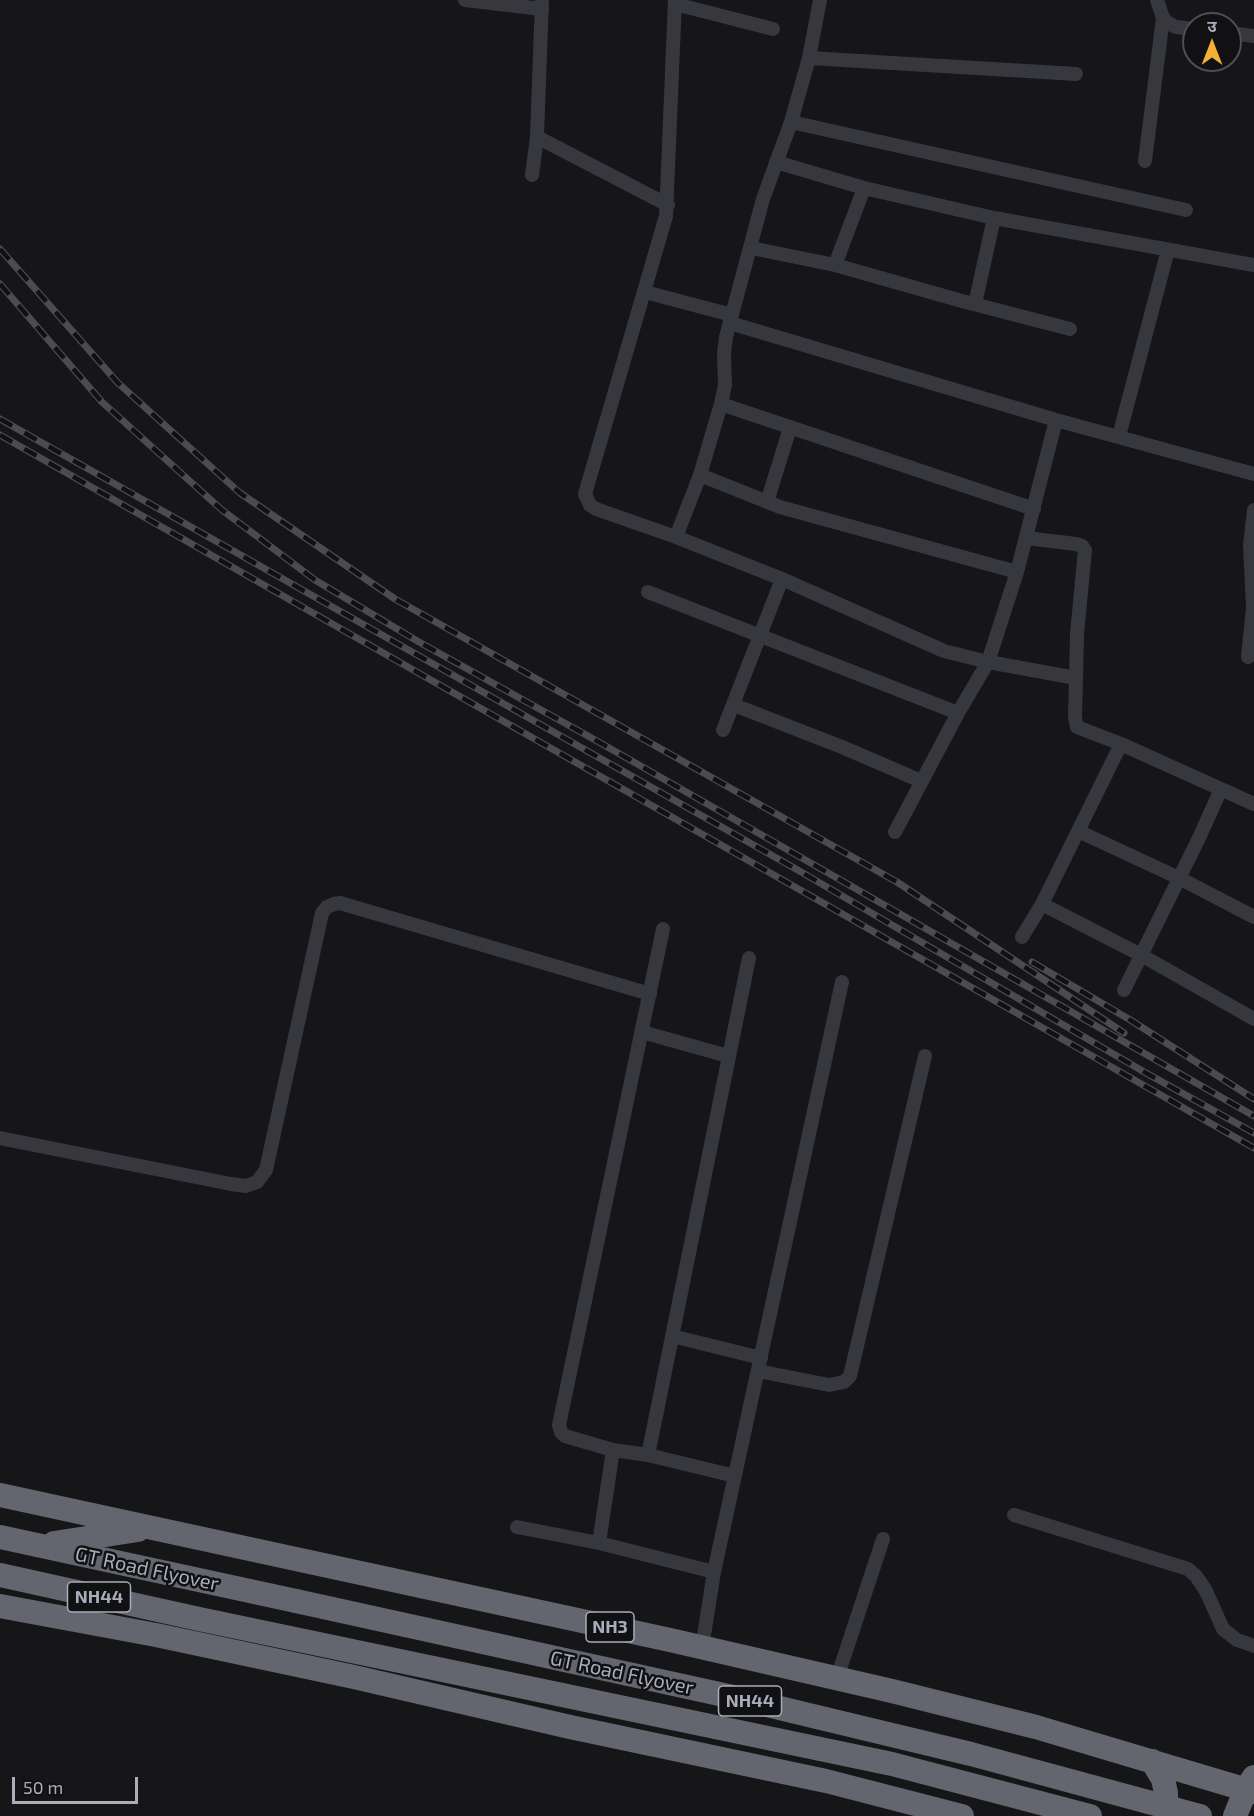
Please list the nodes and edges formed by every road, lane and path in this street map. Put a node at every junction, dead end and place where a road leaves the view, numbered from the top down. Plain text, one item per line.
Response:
1 (465, 0) edge
2 (820, 0) edge
3 (1157, 0) edge
4 (675, 2) edge
5 (542, 5) edge
6 (1163, 18) junction
7 (1182, 28) edge
8 (772, 29) dead end
9 (809, 58) junction
10 (1076, 74) dead end
11 (791, 122) junction
12 (537, 137) junction
13 (1145, 161) dead end
14 (776, 162) junction
15 (532, 175) dead end
16 (864, 188) junction
17 (668, 205) junction
18 (1186, 210) dead end
19 (994, 218) junction
20 (751, 248) junction
21 (1168, 250) junction
22 (835, 265) junction
23 (1254, 266) edge
24 (645, 292) junction
25 (975, 304) junction
26 (731, 319) junction
27 (1070, 329) dead end
28 (721, 404) junction
29 (1056, 420) junction
30 (790, 428) junction
31 (1119, 436) junction
32 (1254, 474) edge
33 (700, 475) junction
34 (767, 502) junction
35 (1034, 509) junction
36 (1253, 519) edge
37 (675, 537) junction
38 (1026, 538) junction
39 (1017, 572) junction
40 (782, 579) junction
41 (648, 592) dead end
42 (760, 637) junction
43 (1248, 657) dead end
44 (988, 662) junction
45 (1076, 678) junction
46 (734, 705) junction
47 (958, 713) junction
48 (723, 730) dead end
49 (1121, 744) junction
50 (921, 781) junction
51 (1221, 789) junction
52 (1254, 804) edge
53 (1078, 831) junction
54 (895, 832) dead end
55 (1179, 878) junction
56 (1042, 904) junction
57 (1254, 917) edge
58 (663, 929) dead end
59 (1022, 937) dead end
60 (1140, 955) junction
61 (749, 958) dead end
62 (842, 982) dead end
63 (1124, 990) dead end
64 (650, 994) junction
65 (1254, 1019) edge
66 (642, 1032) junction
67 (728, 1056) junction
68 (924, 1056) dead end
69 (0, 1138) edge
70 (672, 1336) junction
71 (759, 1365) junction
72 (613, 1450) junction
73 (648, 1455) junction
74 (735, 1476) junction
75 (0, 1495) edge
76 (1014, 1515) dead end
77 (517, 1527) dead end
78 (155, 1528) junction
79 (0, 1537) edge
80 (883, 1539) dead end
81 (599, 1543) junction
82 (40, 1545) junction
83 (714, 1572) junction
84 (0, 1575) edge
85 (0, 1606) edge
86 (1254, 1646) edge
87 (702, 1648) junction
88 (837, 1678) junction
89 (1152, 1761) junction
90 (1251, 1786) edge
91 (962, 1816) edge
92 (1090, 1816) edge
93 (1166, 1816) edge
94 (1200, 1816) edge
95 (1235, 1816) edge

1 - 5 street
2 - 9 street
3 - 6 street
4 - 8 street
4 - 17 street
5 - 12 street
6 - 7 street
6 - 13 street
9 - 10 street
9 - 11 street
11 - 14 street
11 - 18 street
12 - 15 street
12 - 17 street
14 - 16 street
14 - 20 street
16 - 19 street
16 - 22 street
17 - 24 street
19 - 21 street
19 - 25 street
20 - 22 street
20 - 26 street
21 - 23 street
21 - 31 street
22 - 25 street
24 - 26 street
24 - 37 street
25 - 27 street
26 - 28 street
26 - 29 street
28 - 30 street
28 - 33 street
29 - 31 street
29 - 35 street
30 - 34 street
30 - 35 street
31 - 32 street
33 - 34 street
33 - 37 street
34 - 39 street
35 - 38 street
36 - 43 street
37 - 40 street
38 - 39 street
38 - 45 street
39 - 44 street
40 - 42 street
40 - 44 street
41 - 42 street
42 - 46 street
42 - 47 street
44 - 45 street
44 - 47 street
45 - 49 street
46 - 48 street
46 - 50 street
47 - 50 street
49 - 51 street
49 - 53 street
50 - 54 street
51 - 52 street
51 - 55 street
53 - 55 street
53 - 56 street
55 - 57 street
55 - 60 street
56 - 59 street
56 - 60 street
58 - 64 street
60 - 63 street
60 - 65 street
61 - 67 street
62 - 71 street
64 - 66 street
64 - 69 street
66 - 67 street
66 - 72 street
67 - 70 street
68 - 71 street
70 - 71 street
70 - 73 street
71 - 74 street
72 - 73 street
72 - 81 street
73 - 74 street
74 - 83 street
75 - 78 highway, NH3
76 - 86 street
77 - 81 street
78 - 82 highway
78 - 87 highway, NH3
79 - 82 highway, NH44
80 - 88 street
81 - 83 street
82 - 94 highway, GT Road Flyover / NH44, bridge
83 - 87 street
84 - 92 highway, GT Road Flyover / NH44
85 - 91 highway
87 - 88 highway, NH3
88 - 89 highway, NH3
89 - 90 highway, NH3
89 - 93 highway
90 - 95 highway

